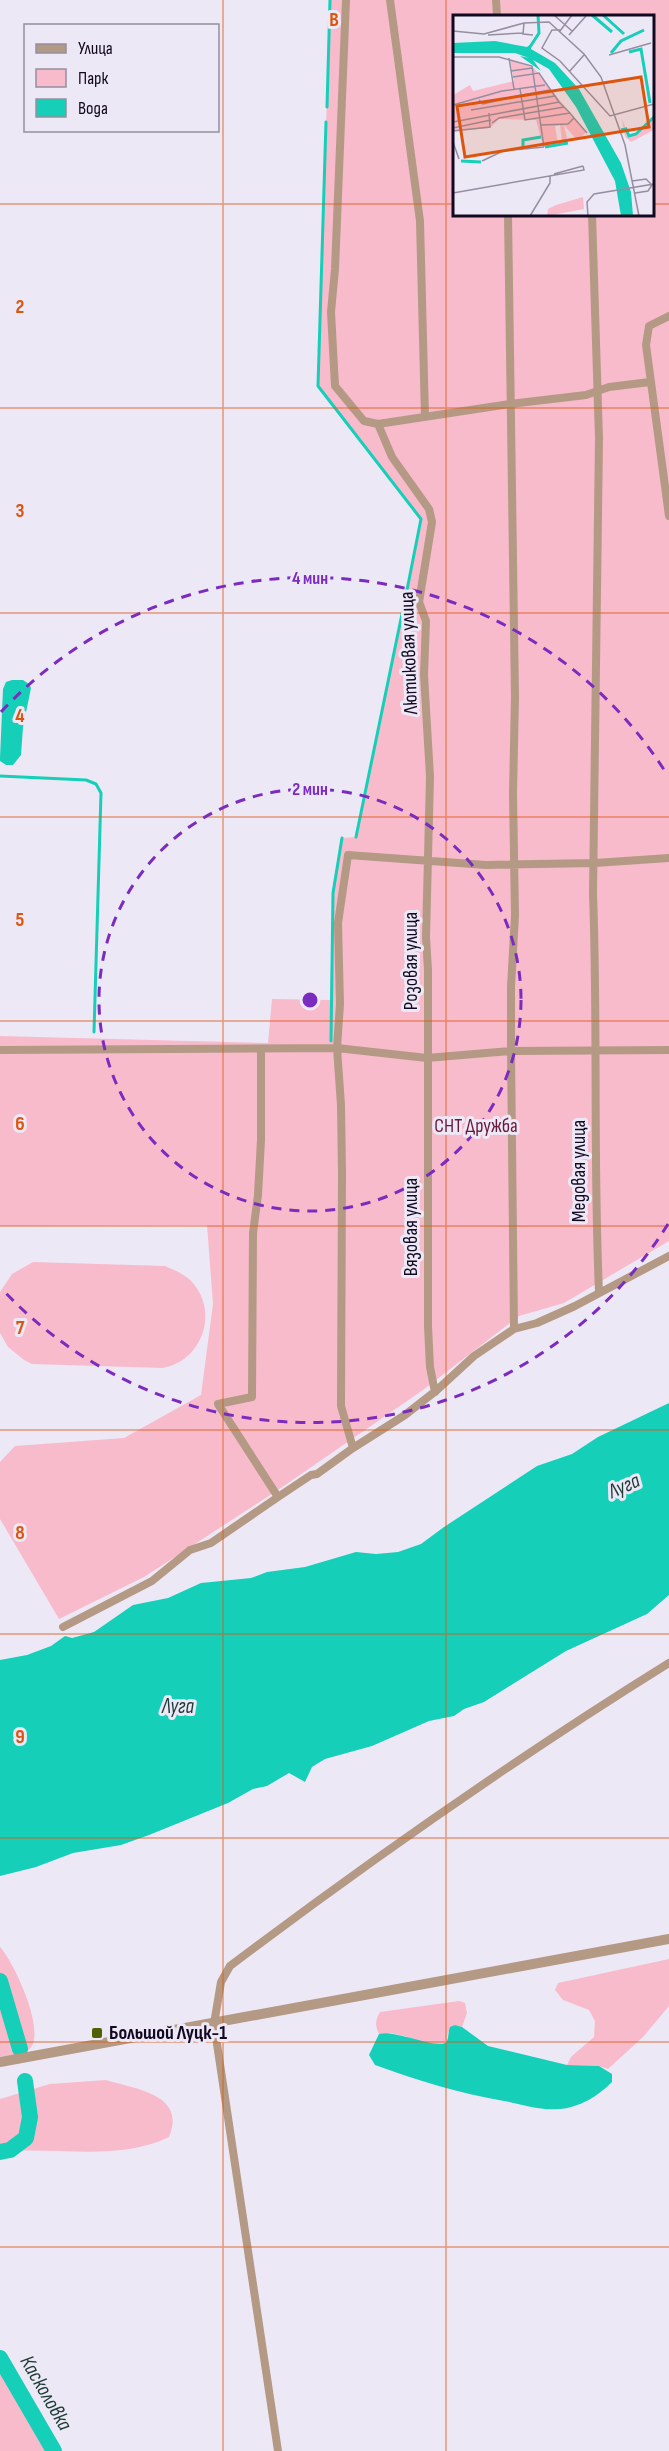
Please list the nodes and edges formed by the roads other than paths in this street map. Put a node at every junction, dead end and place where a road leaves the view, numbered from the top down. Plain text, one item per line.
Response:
1 (346, 0) edge
2 (390, 0) edge
3 (496, 0) edge
4 (497, 15) edge
5 (508, 216) edge
6 (592, 216) edge
7 (669, 316) edge
8 (650, 382) junction
9 (597, 392) junction
10 (510, 404) junction
11 (425, 417) junction
12 (378, 424) junction
13 (669, 516) edge
14 (669, 858) edge
15 (429, 861) junction
16 (595, 862) junction
17 (515, 865) junction
18 (337, 1048) junction
19 (261, 1049) junction
20 (595, 1049) junction
21 (0, 1050) edge
22 (669, 1050) edge
23 (511, 1051) junction
24 (427, 1059) junction
25 (669, 1256) edge
26 (599, 1292) junction
27 (514, 1329) junction
28 (435, 1392) junction
29 (353, 1448) junction
30 (278, 1497) junction
31 (63, 1627) dead end
32 (669, 1664) edge
33 (669, 1939) edge
34 (214, 2025) junction
35 (0, 2062) edge
36 (278, 2451) edge

1 - 12 street
2 - 11 street
3 - 4 street
5 - 10 street
6 - 9 street, Медовая улица
7 - 8 street
8 - 9 street
8 - 13 street
9 - 10 street
9 - 16 street, Медовая улица
10 - 11 street
10 - 17 street
11 - 12 street
12 - 15 street, Лютиковая улица
14 - 16 street
15 - 17 street
15 - 18 street
15 - 24 street, Розовая улица
16 - 17 street
16 - 20 street, Медовая улица
17 - 23 street
18 - 19 street
18 - 24 street
18 - 29 street
19 - 21 street
19 - 30 street
20 - 22 street
20 - 23 street
20 - 26 street, Медовая улица
23 - 24 street
23 - 27 street
24 - 28 street, Вязовая улица
25 - 26 street
26 - 27 street
27 - 28 street
28 - 29 street
29 - 30 street
30 - 31 street
32 - 34 street
33 - 34 street
34 - 35 street
34 - 36 street

